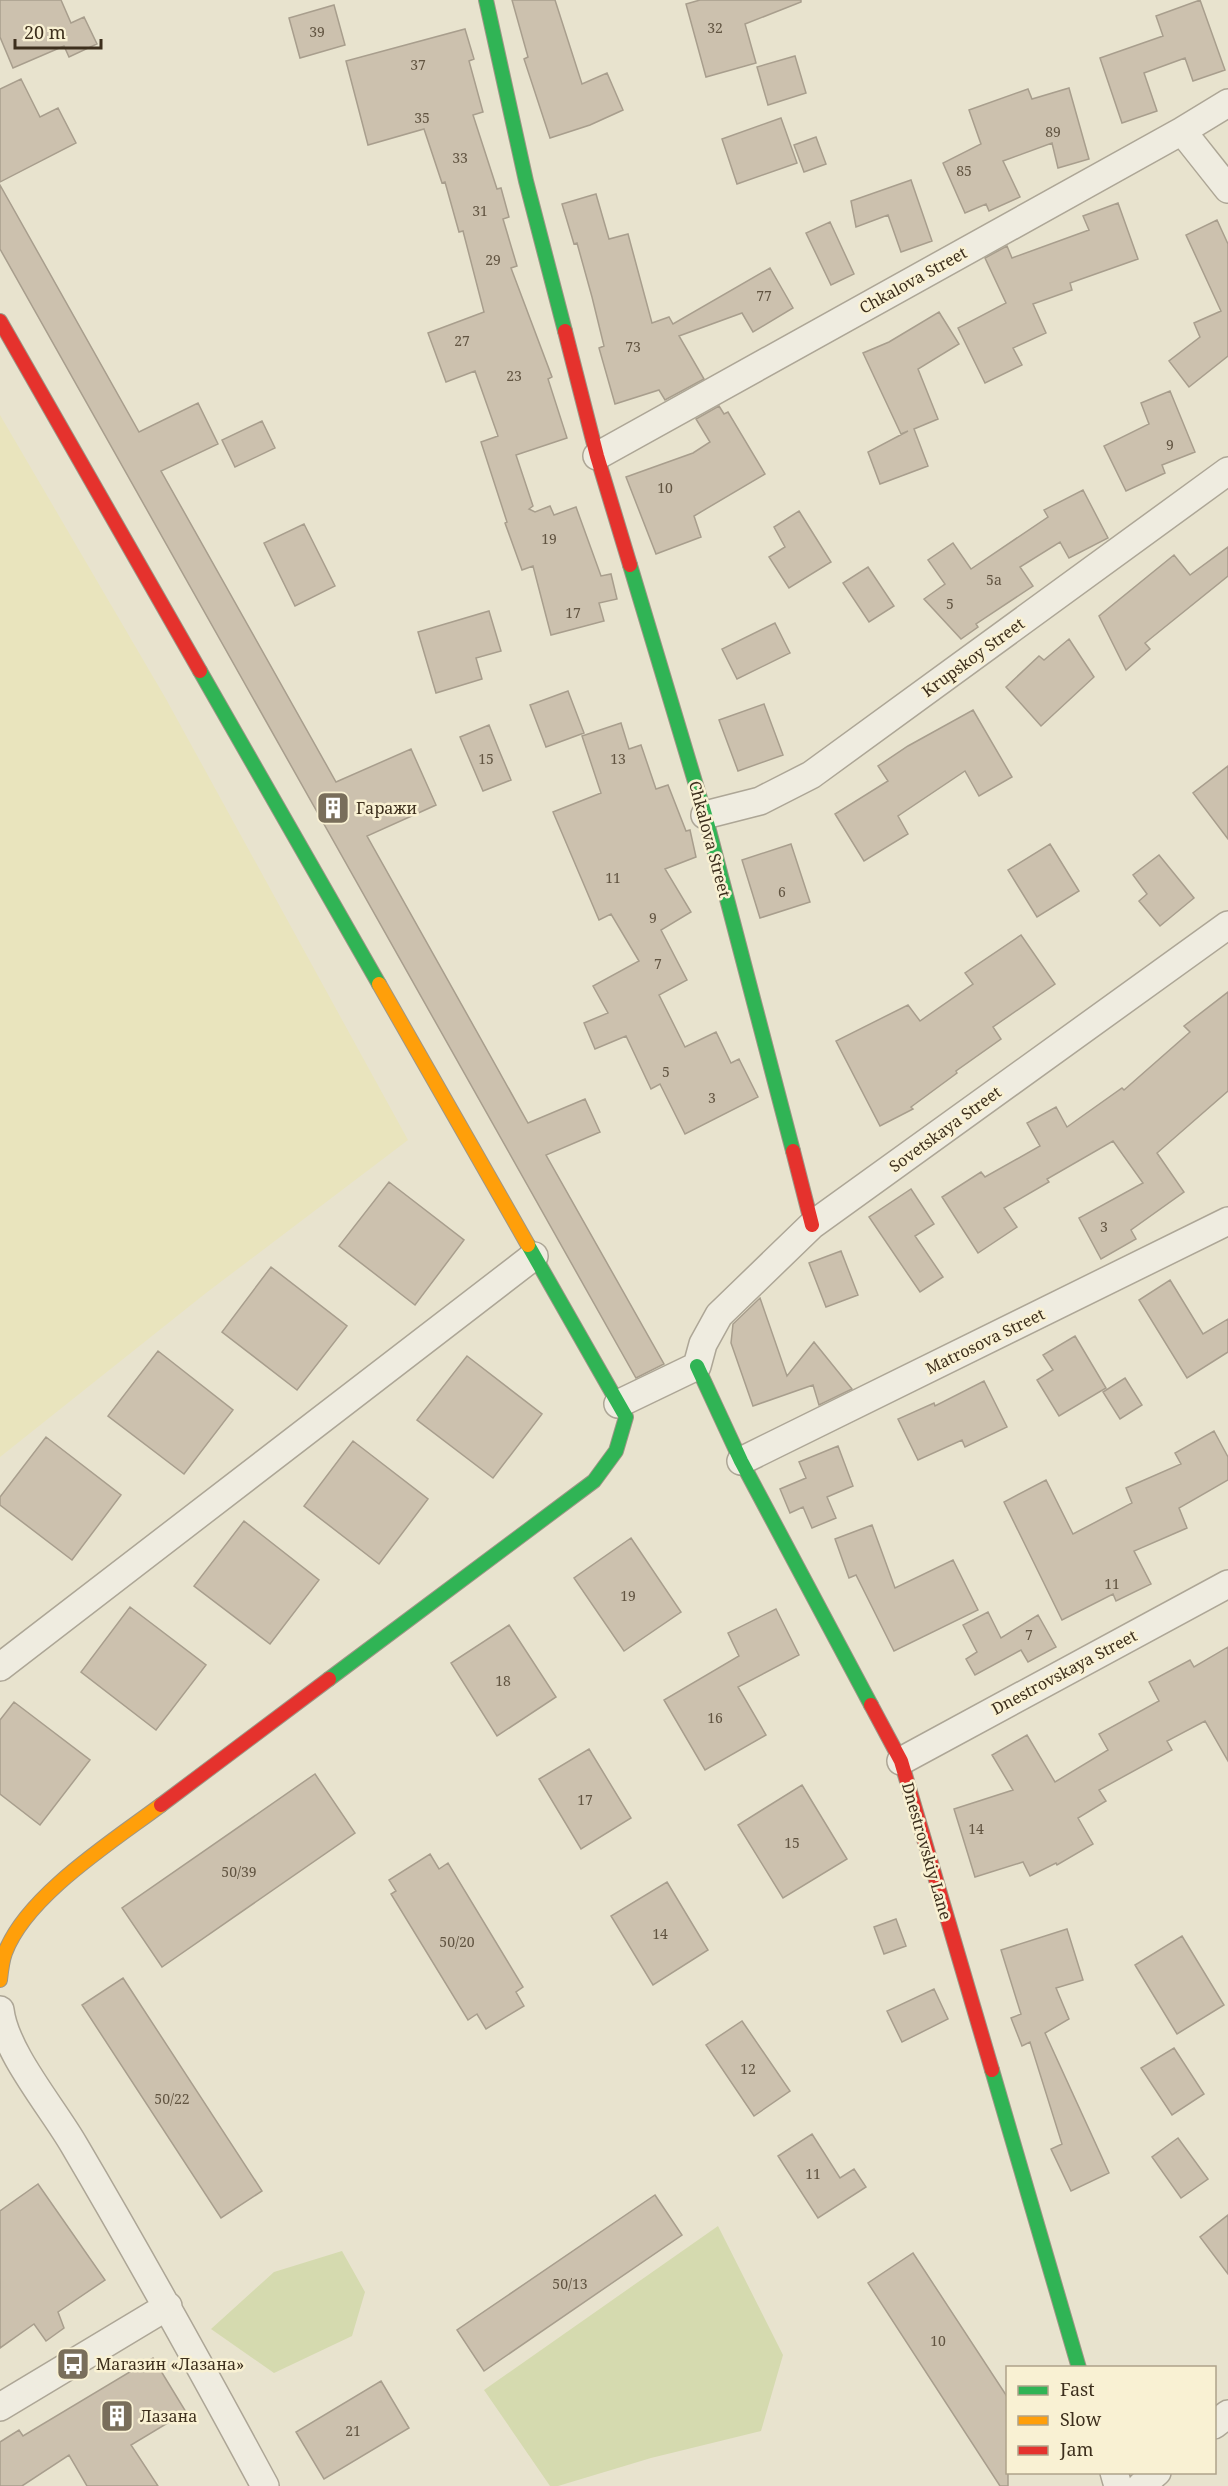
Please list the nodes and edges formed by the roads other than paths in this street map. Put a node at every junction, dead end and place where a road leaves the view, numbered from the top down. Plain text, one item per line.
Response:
1 (486, 0) edge
2 (1228, 103) edge
3 (1182, 131) junction
4 (1228, 189) edge
5 (0, 321) edge
6 (597, 456) junction
7 (1228, 471) edge
8 (705, 815) junction
9 (1228, 925) edge
10 (1228, 1221) edge
11 (812, 1225) junction
12 (534, 1256) junction
13 (697, 1366) junction
14 (618, 1404) junction
15 (741, 1461) junction
16 (1228, 1584) edge
17 (0, 1667) edge
18 (901, 1761) junction
19 (0, 1980) edge
20 (0, 2010) edge
21 (168, 2306) junction
22 (1080, 2366) edge
23 (0, 2407) edge
24 (1228, 2414) edge
25 (1216, 2424) edge
26 (1155, 2474) edge
27 (265, 2486) edge
28 (1141, 2486) edge

1 - 6 street, Chkalova Street
2 - 3 street, Chkalova Street
3 - 4 street
3 - 6 street, Chkalova Street
5 - 12 street
6 - 8 street, Chkalova Street
7 - 8 street, Krupskoy Street
8 - 11 street, Chkalova Street
9 - 11 street, Sovetskaya Street
10 - 15 street, Matrosova Street
11 - 13 street, Sovetskaya Street
12 - 14 street
12 - 17 street
13 - 14 street
13 - 15 street, Dnestrovskiy Lane
14 - 19 street
15 - 18 street, Dnestrovskiy Lane
16 - 18 street, Dnestrovskaya Street
18 - 22 street, Dnestrovskiy Lane
20 - 21 street
21 - 23 street
21 - 27 street
24 - 25 street
26 - 28 street

